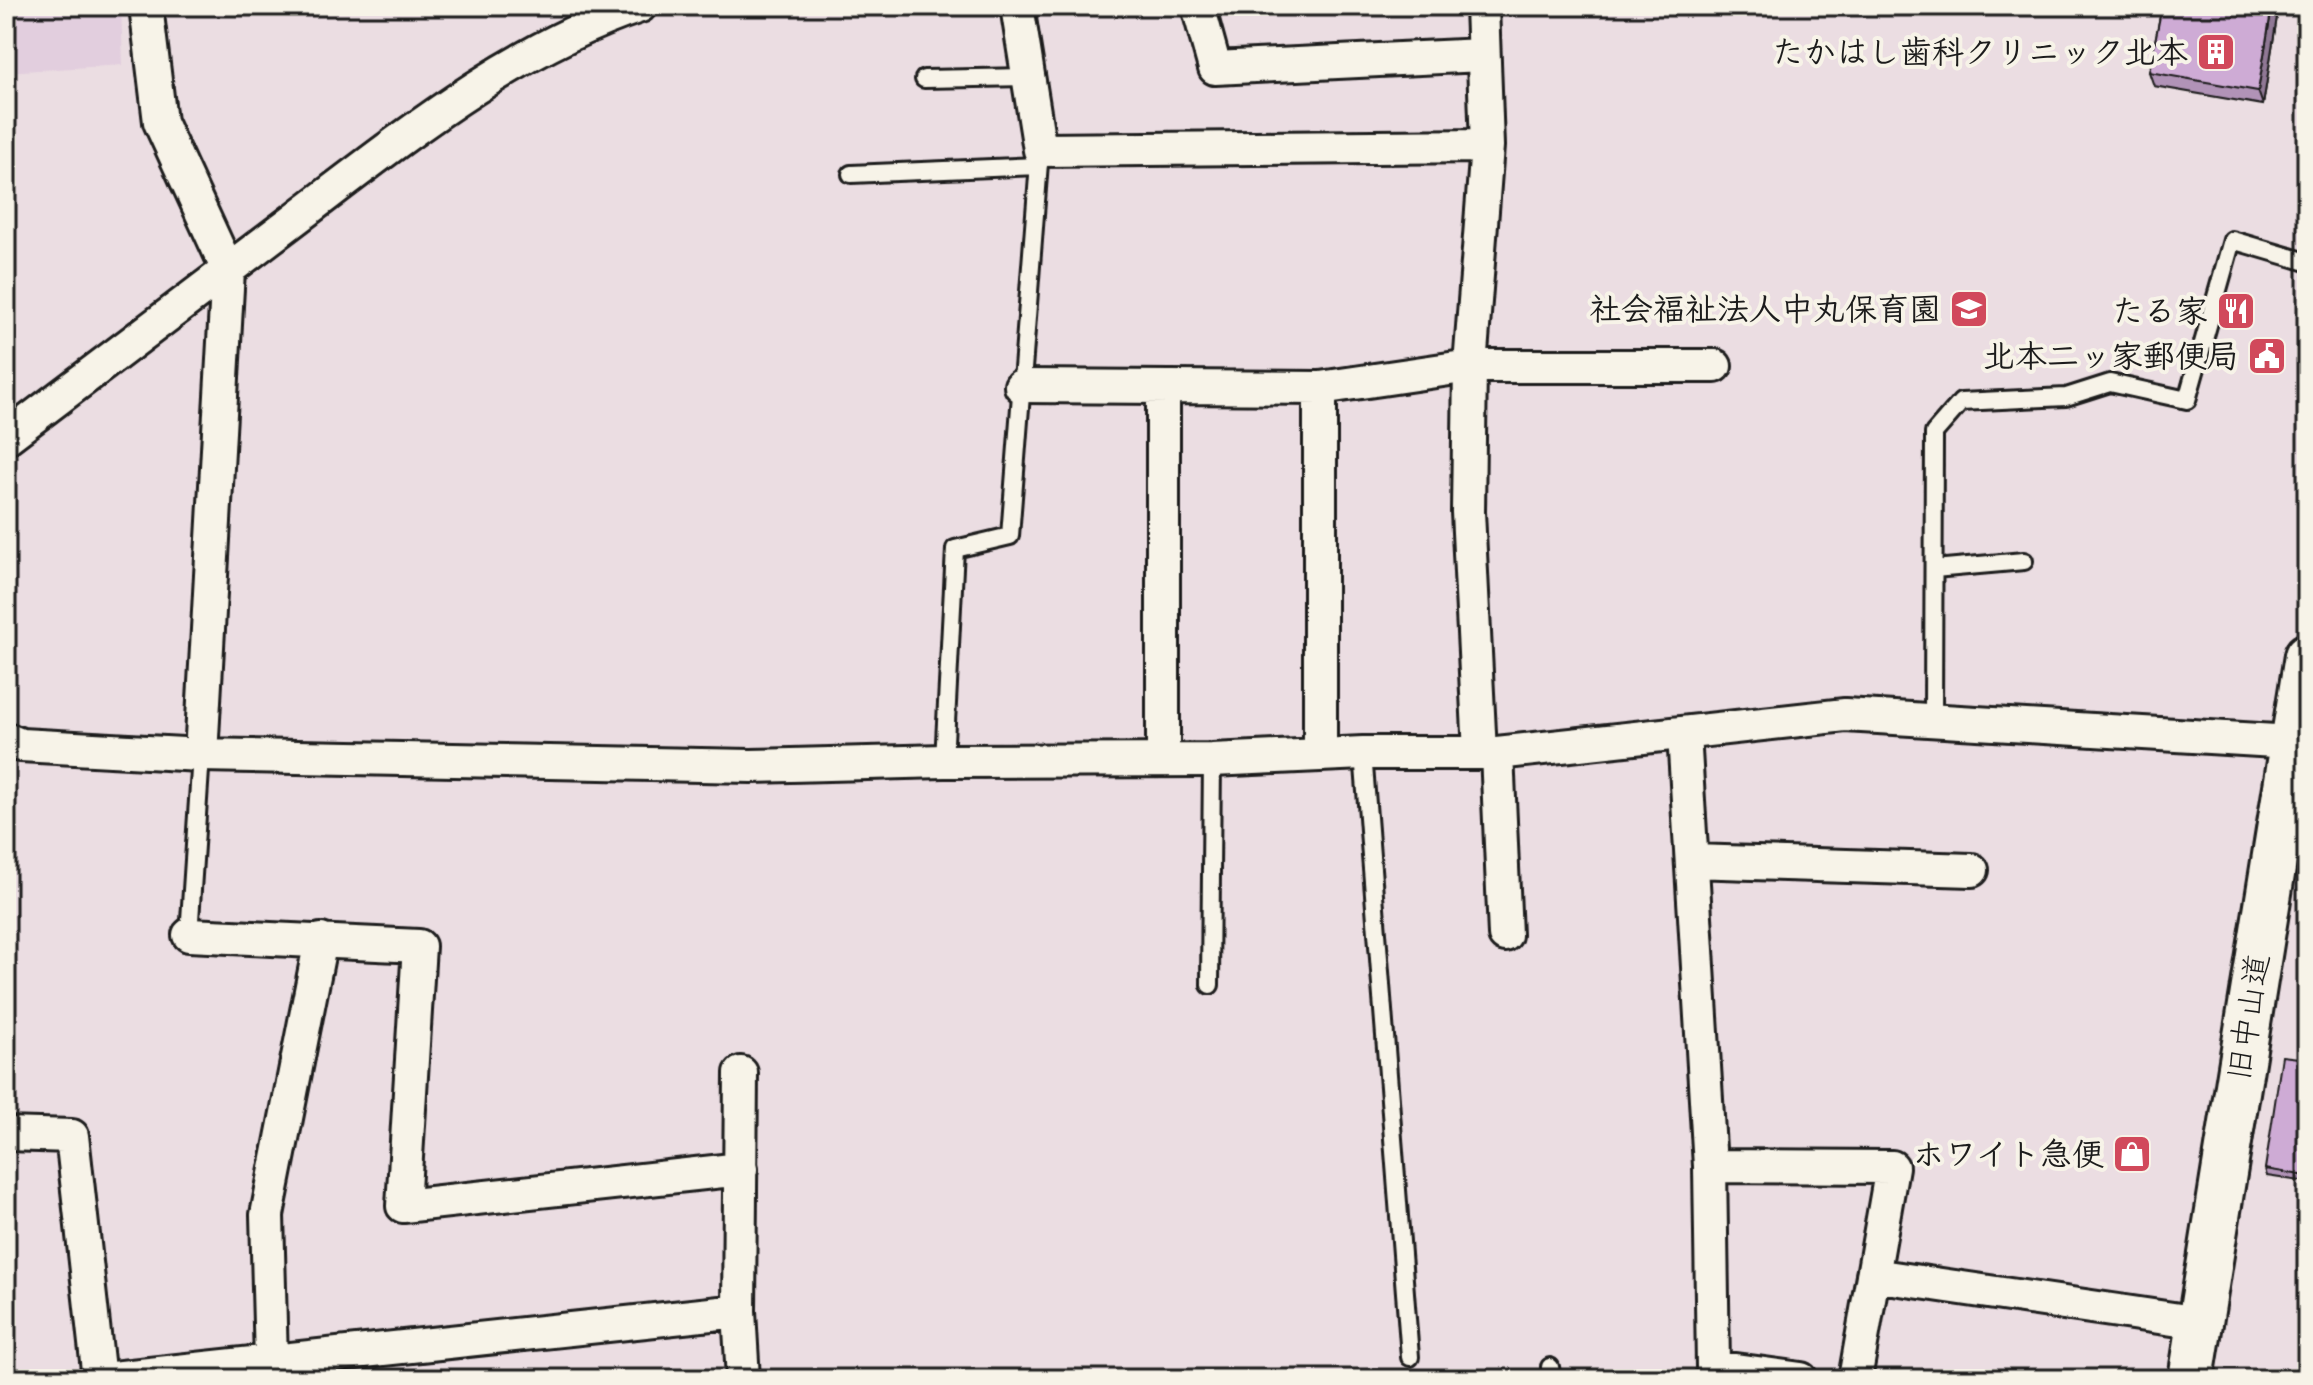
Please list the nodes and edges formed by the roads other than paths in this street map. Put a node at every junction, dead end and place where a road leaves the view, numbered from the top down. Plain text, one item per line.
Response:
1 (146, 6) edge
2 (640, 6) edge
3 (1017, 6) edge
4 (1198, 6) edge
5 (1482, 6) edge
6 (1482, 55) junction
7 (1028, 77) junction
8 (924, 79) dead end
9 (1487, 146) junction
10 (1039, 158) junction
11 (851, 174) dead end
12 (2307, 262) edge
13 (228, 270) junction
14 (1470, 366) junction
15 (1715, 366) dead end
16 (1021, 386) junction
17 (1163, 388) junction
18 (1320, 388) junction
19 (6, 438) edge
20 (2024, 561) dead end
21 (1934, 569) junction
22 (2307, 656) edge
23 (1933, 721) junction
24 (1684, 734) junction
25 (6, 739) edge
26 (2292, 742) junction
27 (1363, 753) junction
28 (1488, 753) junction
29 (1320, 754) junction
30 (201, 755) junction
31 (1163, 760) junction
32 (1212, 760) junction
33 (944, 761) junction
34 (2295, 806) edge
35 (1692, 861) junction
36 (1972, 870) dead end
37 (189, 935) joint
38 (1505, 935) dead end
39 (321, 940) junction
40 (1210, 985) dead end
41 (741, 1073) dead end
42 (6, 1134) edge
43 (1710, 1166) junction
44 (741, 1169) junction
45 (1873, 1275) junction
46 (739, 1311) junction
47 (2200, 1323) junction
48 (1410, 1357) dead end
49 (271, 1361) junction
50 (101, 1379) edge
51 (743, 1379) edge
52 (1801, 1379) edge
53 (1855, 1379) edge
54 (2191, 1379) edge

1 - 13 street
2 - 13 street
3 - 7 street
4 - 6 street
5 - 6 street
6 - 9 street
7 - 8 lane
7 - 10 street
9 - 10 street
9 - 14 street
10 - 11 lane
10 - 16 lane
12 - 21 lane
13 - 19 street
13 - 30 street
14 - 15 street
14 - 18 street
14 - 28 street
16 - 17 street
16 - 33 lane
17 - 18 street
17 - 31 street
18 - 29 street
20 - 21 lane
21 - 23 lane
22 - 26 main road, 旧中山道
23 - 24 street
23 - 26 street
24 - 28 street
24 - 35 street
25 - 30 street
26 - 34 main road, 旧中山道
27 - 28 street
27 - 29 street
27 - 48 lane
28 - 38 street
29 - 32 street
30 - 33 street
30 - 37 lane
31 - 32 street
31 - 33 street
32 - 40 lane
34 - 47 main road, 旧中山道
35 - 36 street
35 - 43 street
37 - 39 street
39 - 44 street
39 - 49 street
41 - 44 street
42 - 50 street
43 - 45 street
43 - 52 street
44 - 46 street
45 - 47 street
45 - 53 street
46 - 49 street
46 - 51 street
47 - 54 main road, 旧中山道
49 - 50 street

